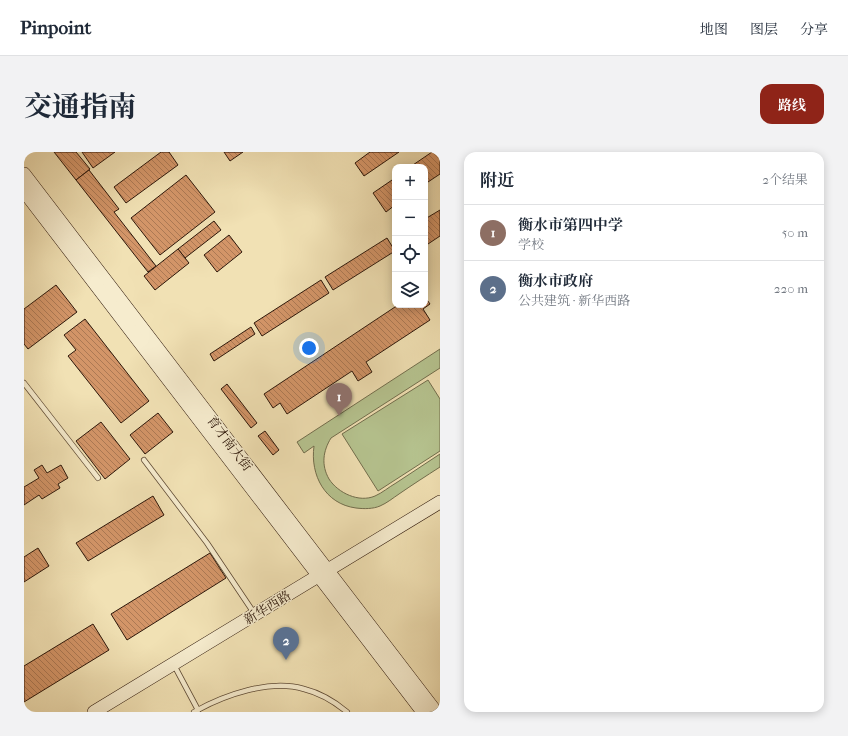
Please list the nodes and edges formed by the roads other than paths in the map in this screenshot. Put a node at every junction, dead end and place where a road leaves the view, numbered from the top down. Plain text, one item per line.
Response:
1 (24, 174) edge
2 (24, 191) edge
3 (24, 383) edge
4 (144, 460) dead end
5 (98, 478) dead end
6 (440, 502) edge
7 (323, 573) junction
8 (255, 615) junction
9 (174, 664) junction
10 (196, 711) edge
11 (94, 712) edge
12 (347, 712) edge
13 (422, 712) edge
14 (436, 712) edge

1 - 7 main road, 育才南大街
2 - 7 main road, 育才南大街
3 - 5 lane
4 - 8 lane
6 - 7 main road, 新华西路
7 - 8 main road, 新华西路
7 - 13 main road, 育才南大街
7 - 14 main road, 育才南大街
8 - 9 main road, 新华西路
9 - 10 lane
9 - 11 main road, 新华西路
10 - 12 lane

